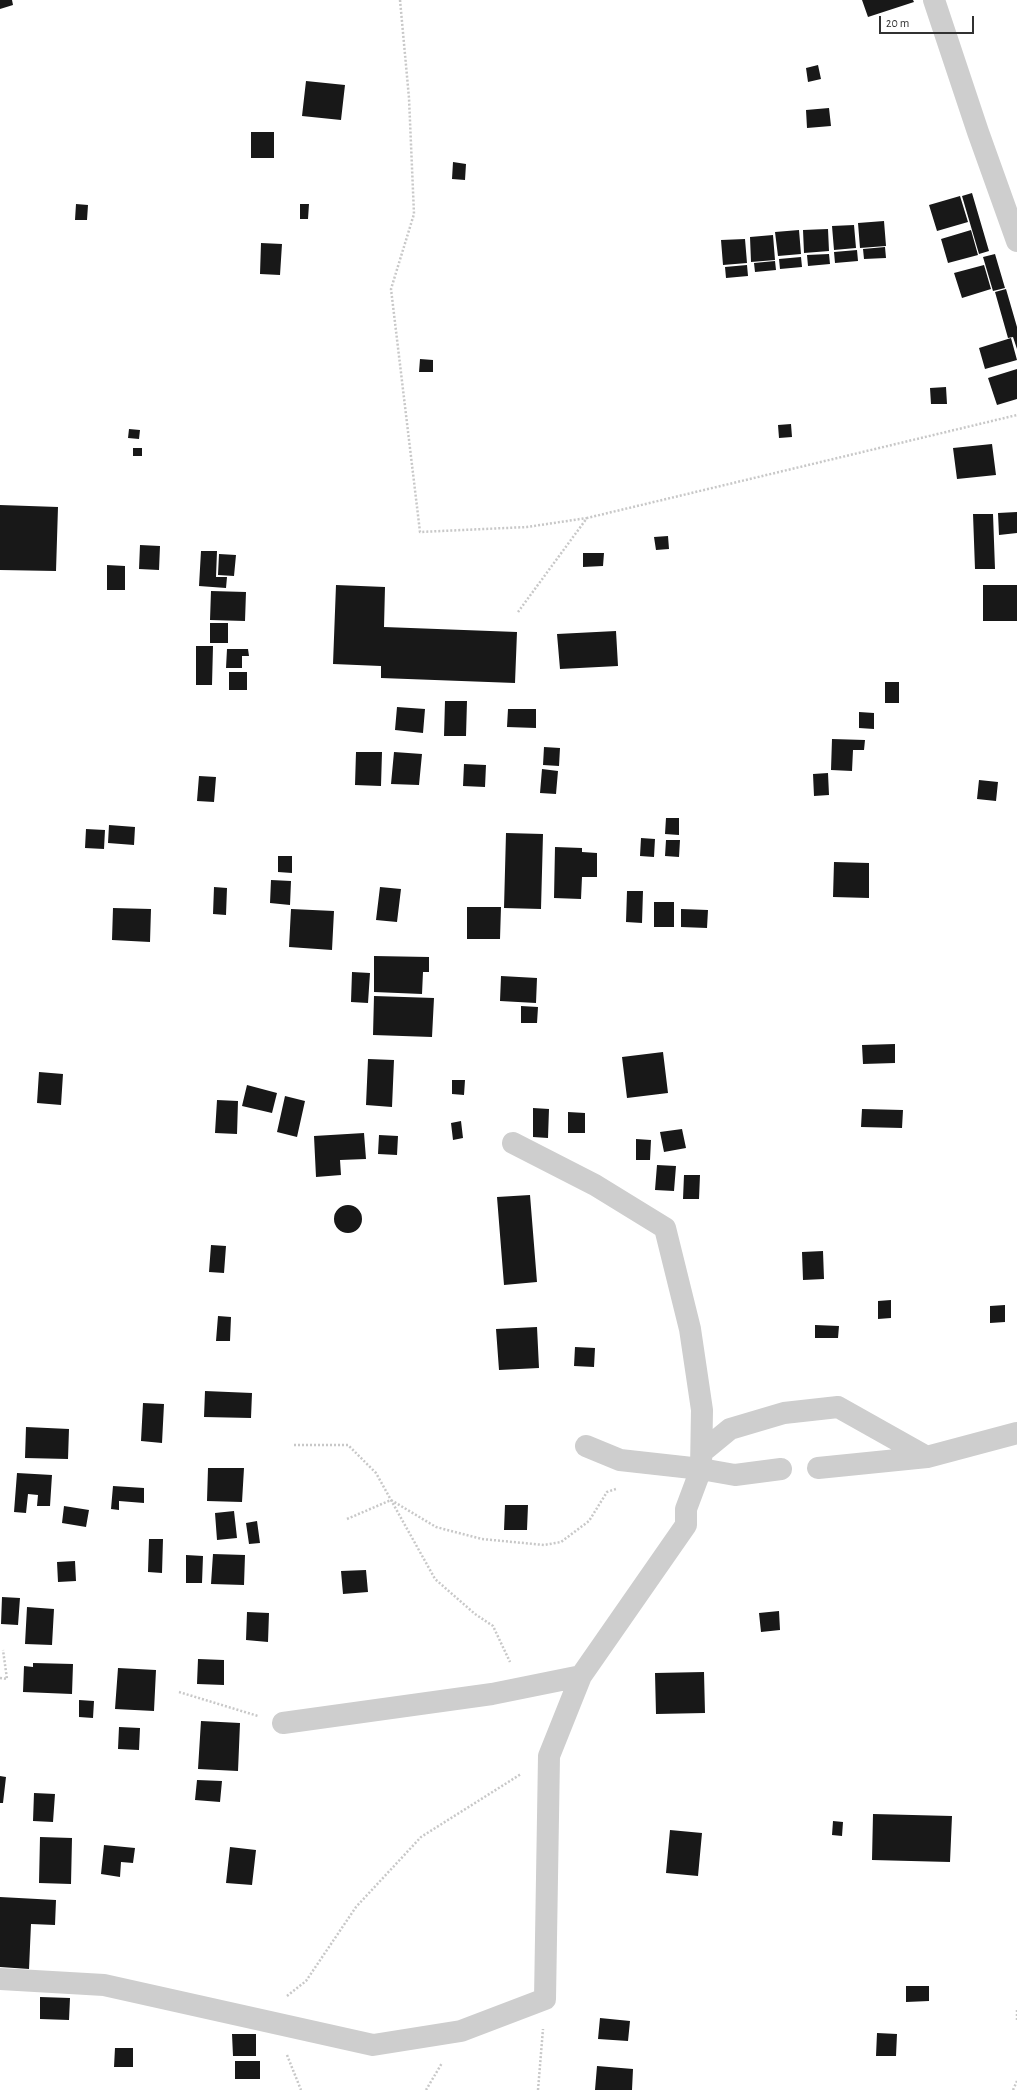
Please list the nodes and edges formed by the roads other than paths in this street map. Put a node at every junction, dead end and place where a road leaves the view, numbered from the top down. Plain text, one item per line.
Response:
1 (934, 0) edge
2 (1017, 241) edge
3 (513, 1143) dead end
4 (1017, 1433) edge
5 (586, 1446) dead end
6 (927, 1457) junction
7 (701, 1460) junction
8 (818, 1468) dead end
9 (781, 1469) dead end
10 (581, 1676) junction
11 (283, 1723) road end
12 (0, 1979) edge

1 - 2 street
3 - 7 street
4 - 6 street
5 - 7 street
6 - 7 street
6 - 8 street
7 - 9 street
7 - 10 street
10 - 11 street
10 - 12 street

